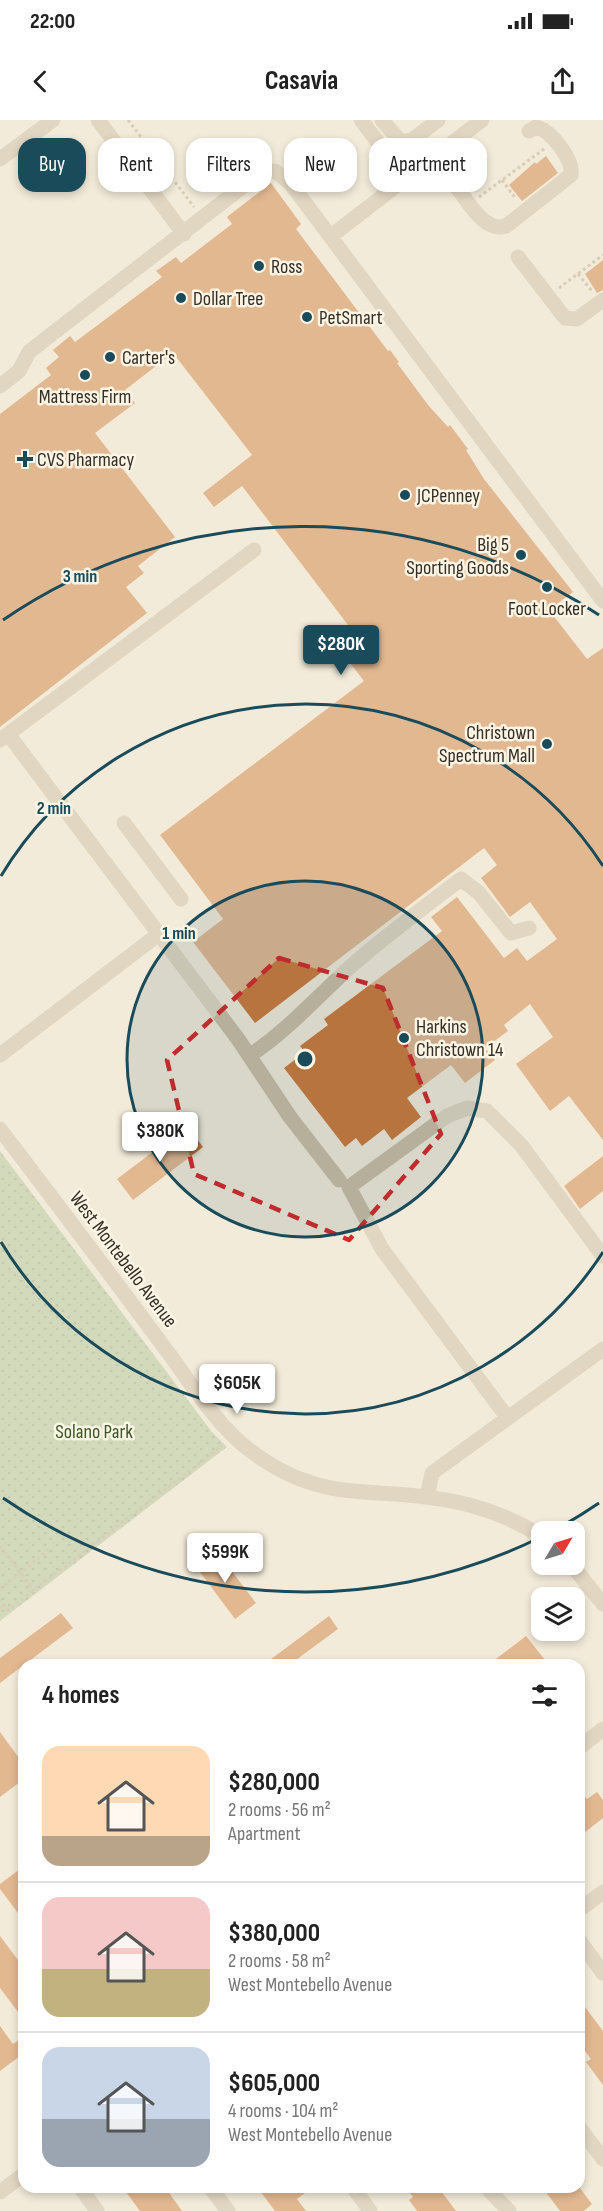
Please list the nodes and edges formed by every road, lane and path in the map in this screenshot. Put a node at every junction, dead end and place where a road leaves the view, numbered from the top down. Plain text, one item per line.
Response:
1 (53, 120) edge
2 (98, 120) edge
3 (128, 120) edge
4 (362, 120) edge
5 (382, 120) edge
6 (438, 120) edge
7 (482, 120) edge
8 (529, 130) dead end
9 (375, 138) edge
10 (459, 138) edge
11 (554, 141) junction
12 (0, 159) edge
13 (527, 161) junction
14 (530, 166) dead end
15 (389, 192) edge
16 (461, 192) edge
17 (471, 204) junction
18 (194, 208) dead end
19 (184, 234) junction
20 (331, 236) junction
21 (603, 255) edge
22 (518, 257) dead end
23 (549, 296) junction
24 (603, 300) edge
25 (0, 386) edge
26 (254, 550) dead end
27 (603, 601) edge
28 (4, 737) edge
29 (124, 823) dead end
30 (181, 899) dead end
31 (529, 928) dead end
32 (159, 934) junction
33 (0, 1055) edge
34 (249, 1056) junction
35 (0, 1129) edge
36 (339, 1180) dead end
37 (603, 1256) edge
38 (603, 1349) edge
39 (507, 1417) junction
40 (222, 1446) dead end
41 (427, 1497) junction
42 (531, 1531) edge
43 (0, 1546) edge
44 (49, 1550) dead end
45 (20, 1573) junction
46 (580, 1575) edge
47 (0, 1589) edge
48 (34, 1591) junction
49 (0, 1599) edge
50 (4, 1604) junction
51 (603, 1604) edge
52 (0, 1609) edge
53 (603, 1729) edge
54 (585, 1743) edge
55 (603, 1892) edge
56 (585, 1906) edge
57 (585, 1949) edge
58 (603, 1973) edge
59 (585, 2135) edge
60 (603, 2159) edge
61 (18, 2178) edge
62 (0, 2192) edge
63 (84, 2193) edge
64 (214, 2193) edge
65 (357, 2193) edge
66 (492, 2193) edge
67 (98, 2211) edge
68 (228, 2211) edge
69 (370, 2211) edge
70 (509, 2211) edge

1 - 12 street
2 - 19 street
3 - 18 path
4 - 9 street
5 - 6 street
7 - 10 street
8 - 11 street
11 - 13 path
11 - 17 street
13 - 14 path
13 - 17 path
15 - 20 street
16 - 17 street
19 - 20 street
19 - 25 street
20 - 27 street
21 - 23 path
22 - 23 street
23 - 24 street
26 - 28 street
28 - 32 street
29 - 30 street
31 - 34 street
32 - 33 street
32 - 34 street
34 - 36 street
35 - 41 street, West Montebello Avenue
37 - 39 street
38 - 39 street
39 - 41 street
40 - 48 path
41 - 42 street, West Montebello Avenue
43 - 45 path
44 - 45 path
45 - 47 path
45 - 48 path
46 - 51 street
48 - 50 path
49 - 50 path
50 - 52 path
53 - 54 street
55 - 56 street
57 - 58 street
59 - 60 street
61 - 62 street
63 - 67 street
64 - 68 street
65 - 69 street
66 - 70 street

